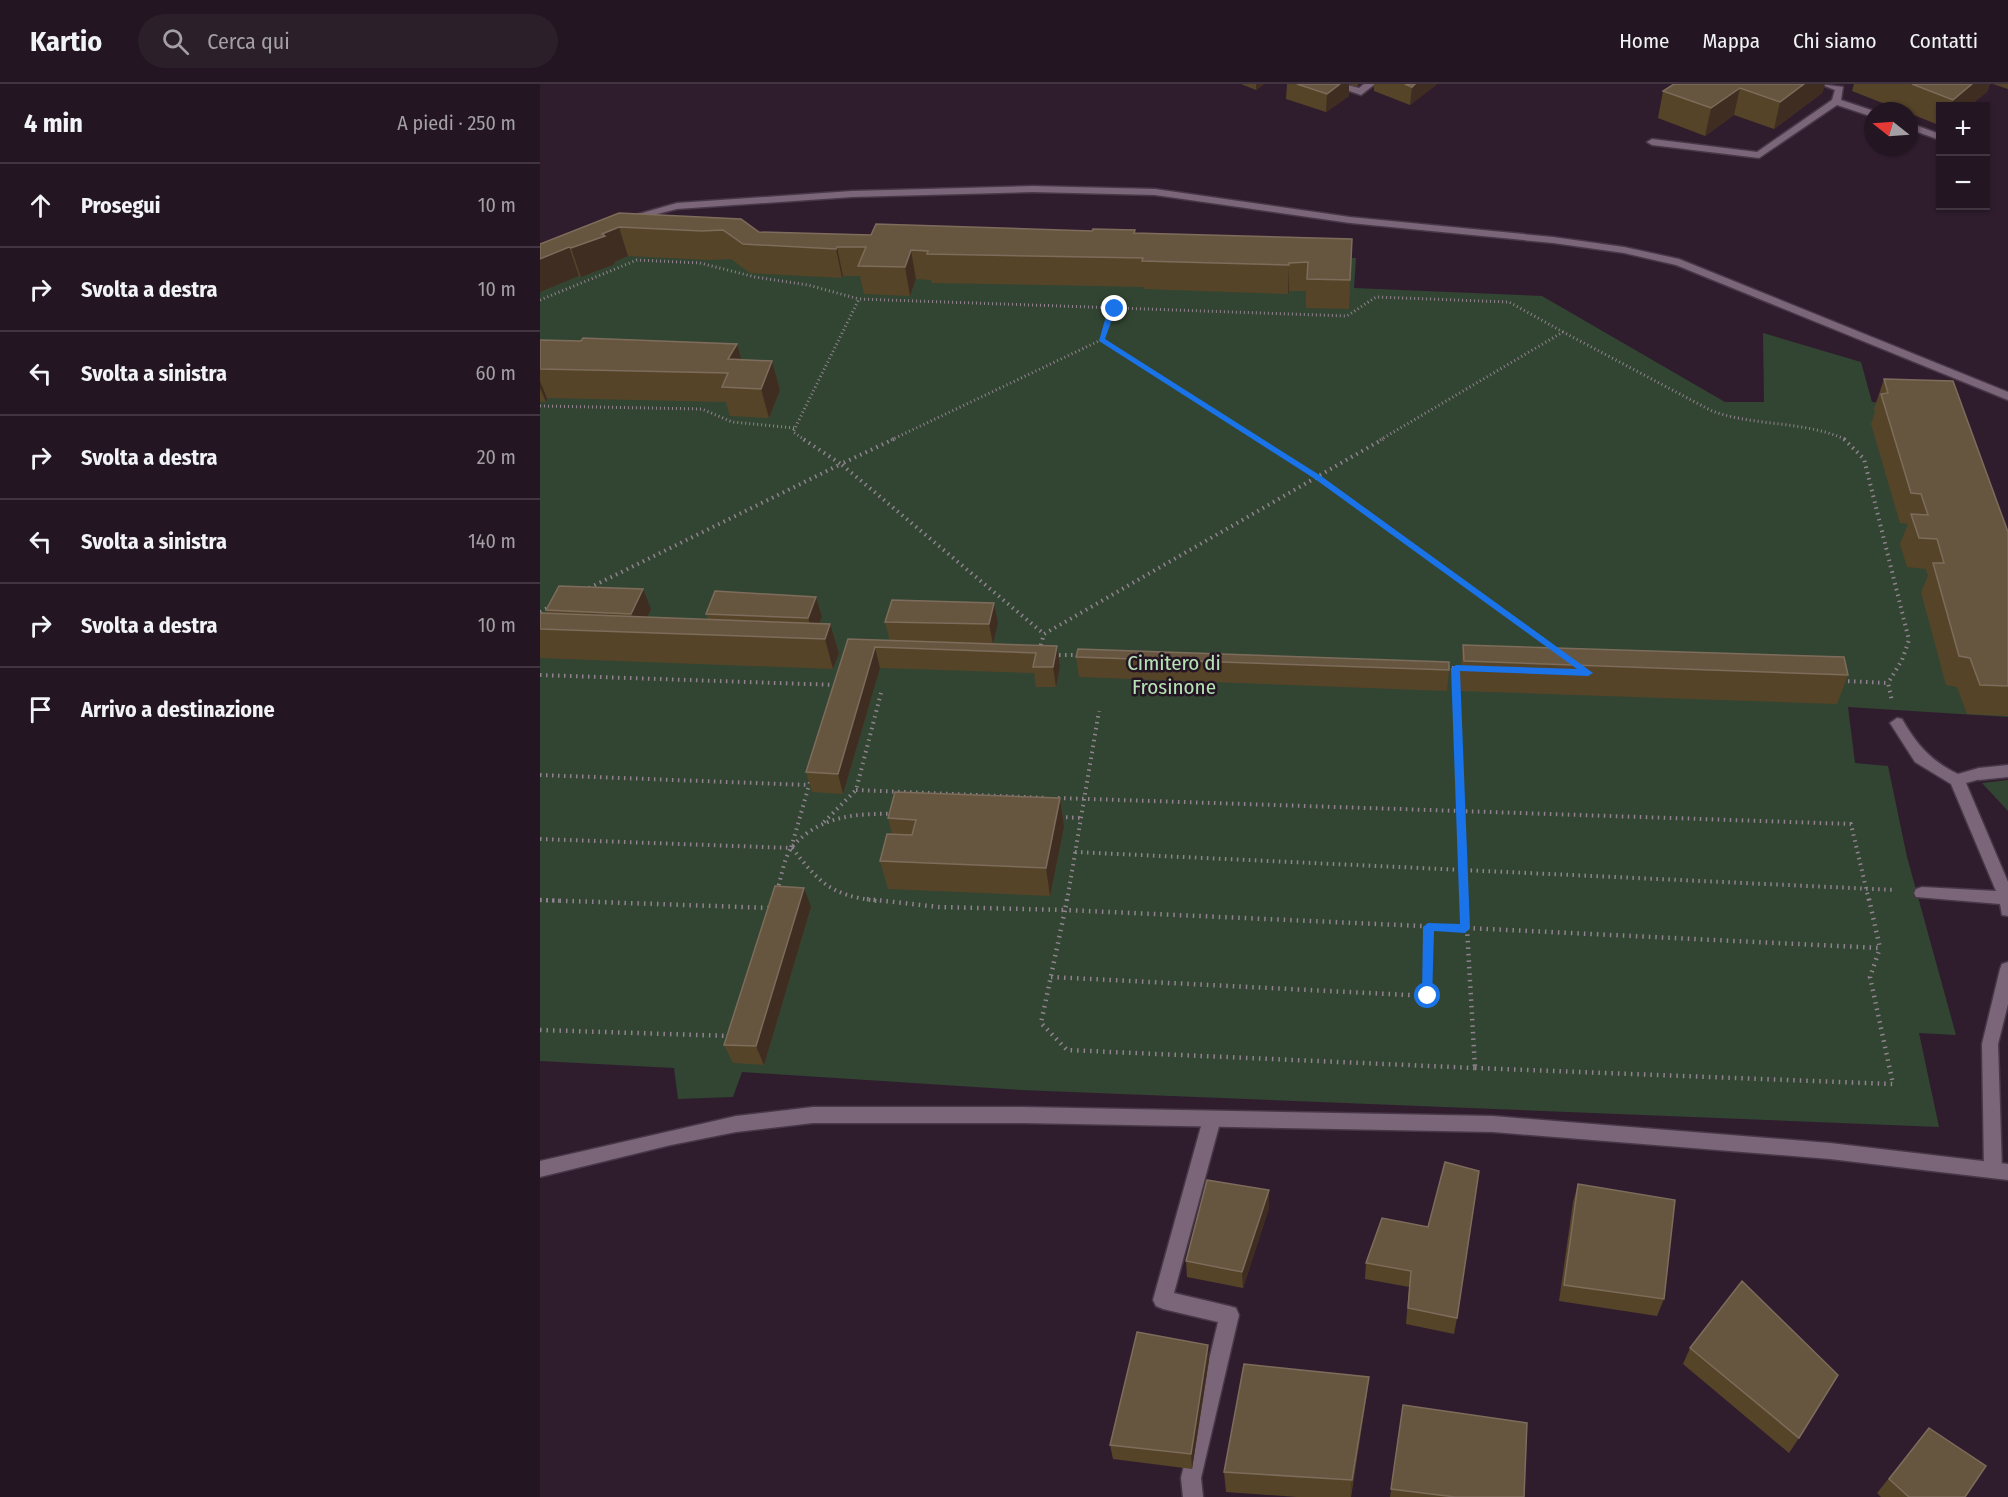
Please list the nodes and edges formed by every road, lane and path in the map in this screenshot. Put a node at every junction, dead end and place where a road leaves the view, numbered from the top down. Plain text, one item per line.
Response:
1 (1334, 84) edge
2 (1370, 84) edge
3 (1825, 84) edge
4 (1836, 101) junction
5 (1864, 111) edge
6 (1918, 129) edge
7 (1936, 135) edge
8 (1652, 142) dead end
9 (620, 221) edge
10 (859, 299) junction
11 (540, 300) edge
12 (1112, 309) junction
13 (1563, 332) junction
14 (1101, 340) junction
15 (2008, 396) edge
16 (540, 406) edge
17 (795, 428) junction
18 (841, 464) junction
19 (1318, 477) junction
20 (583, 591) edge
21 (551, 607) edge
22 (540, 612) edge
23 (1044, 634) junction
24 (1559, 652) edge
25 (1085, 656) edge
26 (1444, 668) edge
27 (1456, 668) junction
28 (1478, 669) edge
29 (540, 675) edge
30 (840, 676) edge
31 (1840, 681) edge
32 (1887, 683) junction
33 (838, 686) junction
34 (882, 689) dead end
35 (835, 697) edge
36 (1098, 711) dead end
37 (1897, 723) joint
38 (2008, 771) edge
39 (813, 774) edge
40 (540, 775) edge
41 (1957, 780) junction
42 (809, 786) junction
43 (856, 790) junction
44 (1084, 799) junction
45 (1460, 811) junction
46 (903, 814) edge
47 (1057, 817) edge
48 (1081, 818) junction
49 (822, 824) junction
50 (540, 839) edge
51 (791, 848) junction
52 (1075, 852) junction
53 (1463, 870) junction
54 (1865, 886) junction
55 (1922, 892) dead end
56 (540, 900) edge
57 (2008, 902) edge
58 (772, 908) junction
59 (1065, 910) junction
60 (768, 918) edge
61 (1428, 927) junction
62 (1465, 928) junction
63 (1880, 948) junction
64 (2008, 969) edge
65 (1051, 977) junction
66 (735, 1025) edge
67 (540, 1030) edge
68 (731, 1036) junction
69 (729, 1043) edge
70 (1474, 1068) junction
71 (1212, 1119) junction
72 (540, 1169) edge
73 (2000, 1171) edge
74 (1193, 1497) edge

1 - 2 street
3 - 4 street
4 - 5 street
4 - 8 street
6 - 7 street
9 - 15 street
10 - 11 path
10 - 12 path
10 - 17 path
12 - 13 path
12 - 14 path
13 - 19 path
13 - 32 path
14 - 18 path
14 - 19 path
16 - 17 path
17 - 18 path
18 - 20 path
18 - 23 path
19 - 23 path
19 - 24 path
21 - 22 path
23 - 25 path
26 - 27 path
27 - 28 path
27 - 45 path
29 - 33 path
30 - 33 path
31 - 32 path
32 - 37 path
33 - 35 path
34 - 43 path
36 - 44 path
37 - 41 street
38 - 41 street
39 - 42 path
40 - 42 path
41 - 57 street
42 - 51 path
43 - 44 path
43 - 49 path
44 - 45 path
44 - 48 path
45 - 53 path
45 - 54 path
46 - 49 path
47 - 48 path
48 - 52 path
49 - 51 path
50 - 51 path
51 - 58 path
51 - 59 path
52 - 53 path
52 - 59 path
53 - 54 path
53 - 62 path
54 - 63 path
55 - 57 street
56 - 58 path
58 - 60 path
59 - 61 path
59 - 65 path
61 - 62 path
61 - 65 path
62 - 63 path
62 - 70 path
63 - 70 path
64 - 73 street
65 - 70 path
66 - 68 path
67 - 68 path
68 - 69 path
71 - 72 street
71 - 73 street
71 - 74 street

